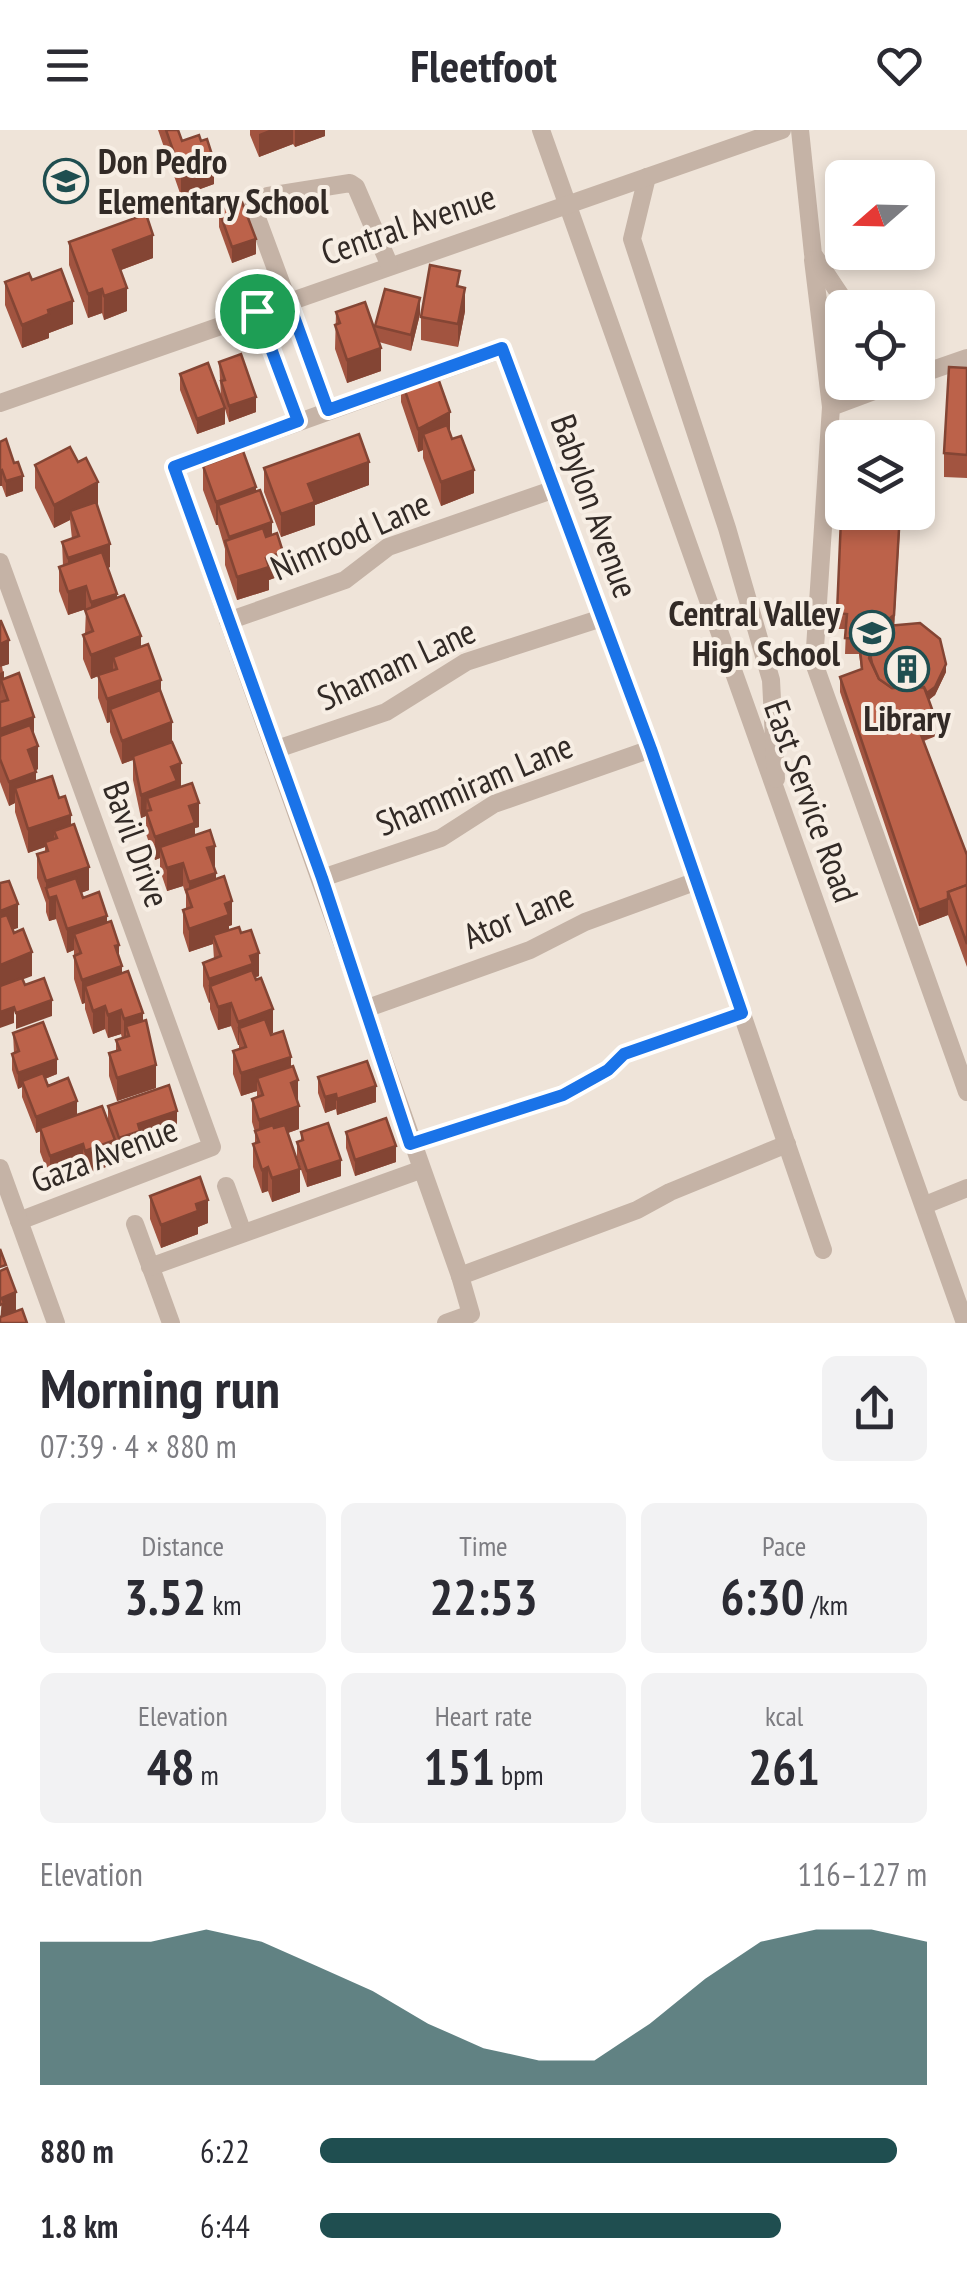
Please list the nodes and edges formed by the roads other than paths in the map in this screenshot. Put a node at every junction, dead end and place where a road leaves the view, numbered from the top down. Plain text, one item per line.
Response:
1 (541, 130) edge
2 (782, 130) edge
3 (800, 130) edge
4 (647, 176) junction
5 (567, 204) junction
6 (812, 254) junction
7 (389, 264) junction
8 (837, 290) edge
9 (288, 300) junction
10 (257, 311) junction
11 (967, 358) edge
12 (935, 369) edge
13 (848, 400) edge
14 (0, 403) edge
15 (831, 406) junction
16 (328, 410) junction
17 (298, 421) junction
18 (555, 489) junction
19 (0, 562) edge
20 (602, 618) junction
21 (228, 621) junction
22 (651, 749) junction
23 (274, 750) junction
24 (777, 800) junction
25 (322, 878) junction
26 (697, 881) junction
27 (365, 1010) junction
28 (742, 1013) junction
29 (967, 1092) edge
30 (410, 1144) junction
31 (787, 1144) junction
32 (212, 1147) joint
33 (0, 1168) edge
34 (420, 1170) junction
35 (226, 1186) dead end
36 (967, 1188) edge
37 (925, 1205) junction
38 (19, 1222) junction
39 (135, 1224) dead end
40 (244, 1234) junction
41 (824, 1250) dead end
42 (150, 1267) junction
43 (460, 1276) junction
44 (56, 1323) edge
45 (171, 1323) edge
46 (446, 1323) edge
47 (966, 1323) edge

1 - 5 street, East Service Road
2 - 4 street, Central Avenue
3 - 6 street
4 - 5 street, Central Avenue
4 - 24 street
5 - 7 street, Central Avenue
5 - 24 street, East Service Road
6 - 8 street
6 - 15 street
7 - 9 street, Central Avenue
7 - 9 street
9 - 10 street, Central Avenue
9 - 16 street
10 - 14 street, Central Avenue
10 - 17 street
11 - 12 street
13 - 15 street
15 - 29 street
16 - 17 street, Babylon Avenue
16 - 18 street, Babylon Avenue
17 - 21 street, Babylon Avenue
18 - 20 street, Babylon Avenue
18 - 21 street, Nimrood Lane
19 - 32 street, Bavil Drive
20 - 22 street, Babylon Avenue
20 - 23 street, Shamam Lane
21 - 23 street, Babylon Avenue
22 - 25 street, Shammiram Lane
22 - 26 street, Babylon Avenue
23 - 25 street, Babylon Avenue
24 - 37 street, East Service Road
25 - 27 street, Babylon Avenue
26 - 27 street, Ator Lane
26 - 28 street, Babylon Avenue
27 - 30 street, Babylon Avenue
28 - 30 street
28 - 31 street, Babylon Avenue
30 - 34 street, Babylon Avenue
31 - 41 street, Babylon Avenue
31 - 43 street
32 - 38 street, Gaza Avenue
33 - 38 street
34 - 40 street
34 - 43 street, Babylon Avenue
35 - 40 street
36 - 37 street
37 - 47 street, East Service Road
38 - 44 street
39 - 42 street
40 - 42 street
42 - 45 street
43 - 46 street, Babylon Avenue

